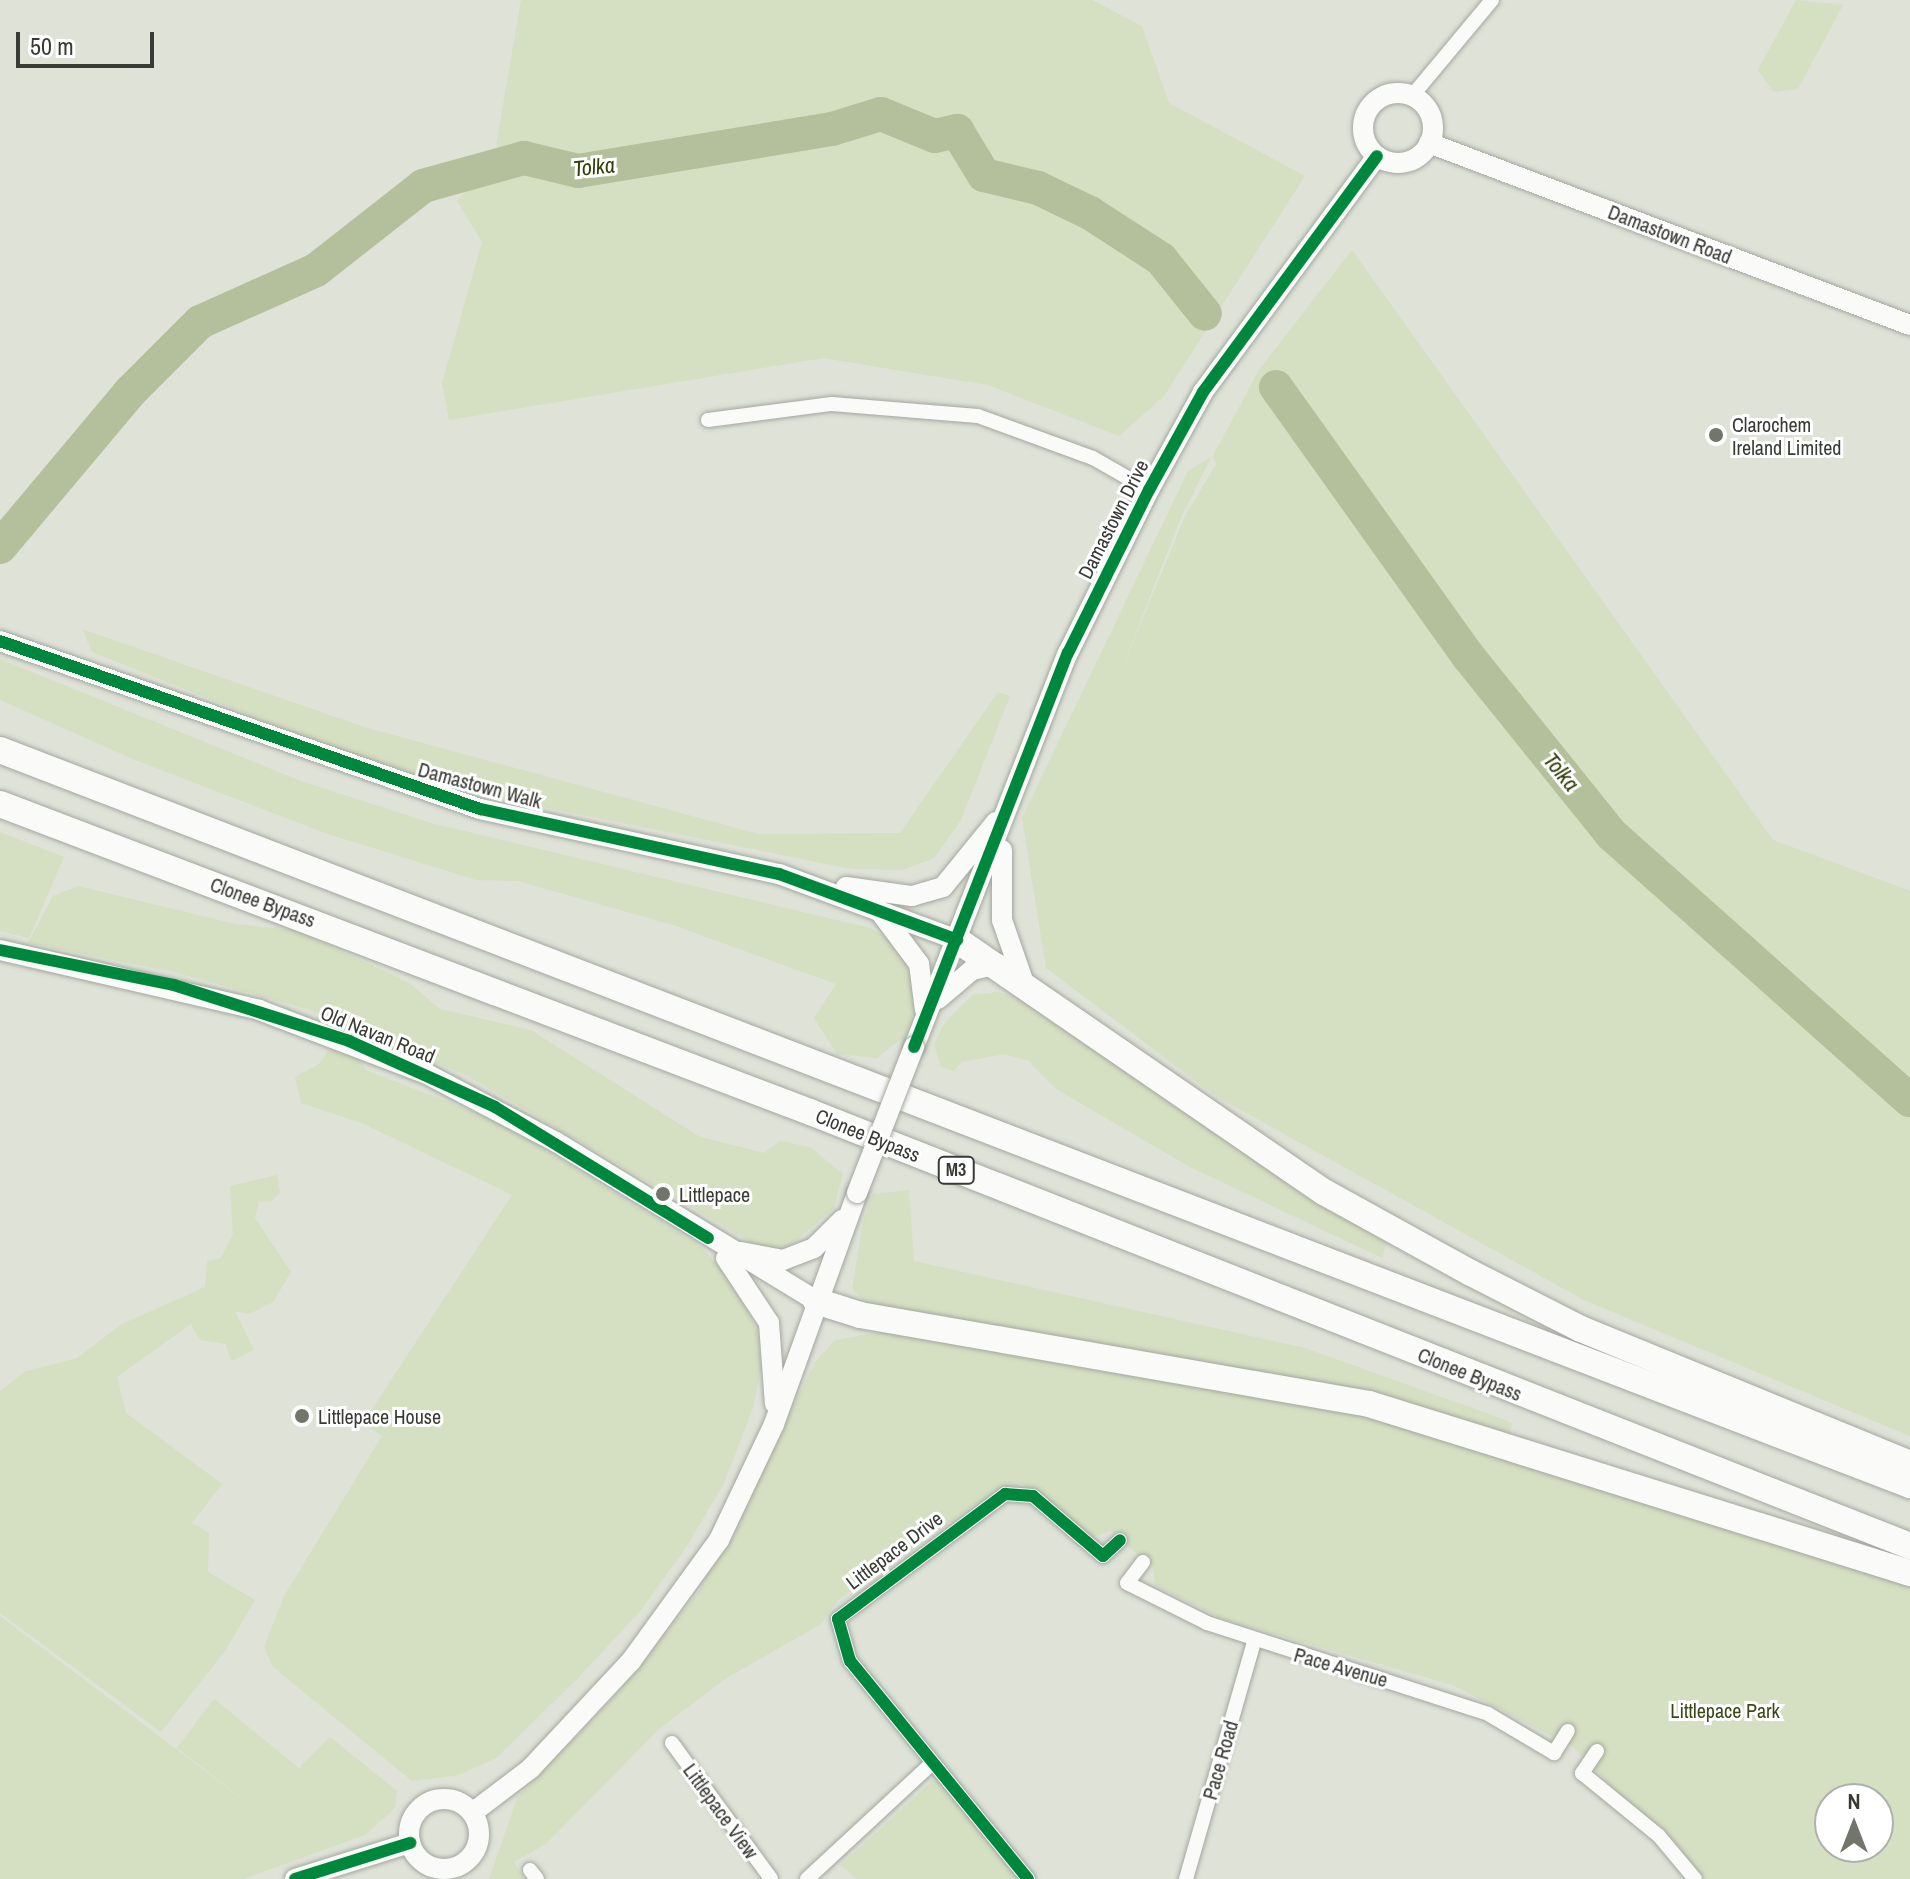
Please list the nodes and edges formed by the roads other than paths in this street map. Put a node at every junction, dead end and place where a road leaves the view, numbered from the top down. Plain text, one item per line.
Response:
1 (1492, 0) edge
2 (1412, 96) junction
3 (1429, 143) junction
4 (1377, 156) junction
5 (1910, 325) edge
6 (708, 420) dead end
7 (1149, 490) junction
8 (0, 641) edge
9 (0, 750) edge
10 (1011, 803) junction
11 (0, 804) edge
12 (779, 874) junction
13 (878, 909) junction
14 (957, 940) junction
15 (0, 950) edge
16 (998, 964) junction
17 (1024, 983) junction
18 (927, 1015) junction
19 (849, 1213) junction
20 (708, 1238) junction
21 (816, 1301) junction
22 (774, 1424) junction
23 (1910, 1464) edge
24 (1910, 1485) edge
25 (1120, 1540) dead end
26 (1910, 1546) edge
27 (1143, 1562) dead end
28 (1910, 1573) edge
29 (1254, 1642) junction
30 (1568, 1731) dead end
31 (672, 1743) dead end
32 (1597, 1751) dead end
33 (931, 1764) junction
34 (472, 1813) junction
35 (410, 1843) junction
36 (465, 1872) edge
37 (295, 1879) edge
38 (771, 1879) edge
39 (807, 1879) edge
40 (1028, 1879) edge
41 (1186, 1879) edge
42 (1695, 1879) edge

1 - 2 street
2 - 3 street
2 - 4 street
3 - 4 street
3 - 5 street, Damastown Road
4 - 7 street, Damastown Drive
6 - 7 street
7 - 10 street, Damastown Drive
8 - 12 street, Damastown Walk
9 - 24 highway, M3
10 - 12 street
10 - 14 street, Damastown Drive
10 - 17 street
11 - 26 highway, Clonee Bypass / M3
12 - 13 street, Damastown Walk
13 - 14 street, Damastown Walk
13 - 18 street
14 - 16 highway
14 - 18 street, Damastown Drive
15 - 20 street, Old Navan Road
16 - 17 highway
16 - 18 street
17 - 23 highway
18 - 19 street, Damastown Drive, bridge
19 - 20 street
19 - 21 street, Damastown Drive
20 - 21 street, Old Navan Road
20 - 22 street, Old Navan Road
21 - 22 street, Damastown Drive
21 - 28 highway
22 - 34 street, Damastown Drive
25 - 33 street, Littlepace Drive
27 - 29 street, Pace Avenue
29 - 30 street, Pace Avenue
29 - 41 street, Pace Road
31 - 38 street, Littlepace View
32 - 42 street
33 - 39 street
33 - 40 street, Littlepace Drive
34 - 35 street
34 - 36 street
35 - 36 street
35 - 37 street

